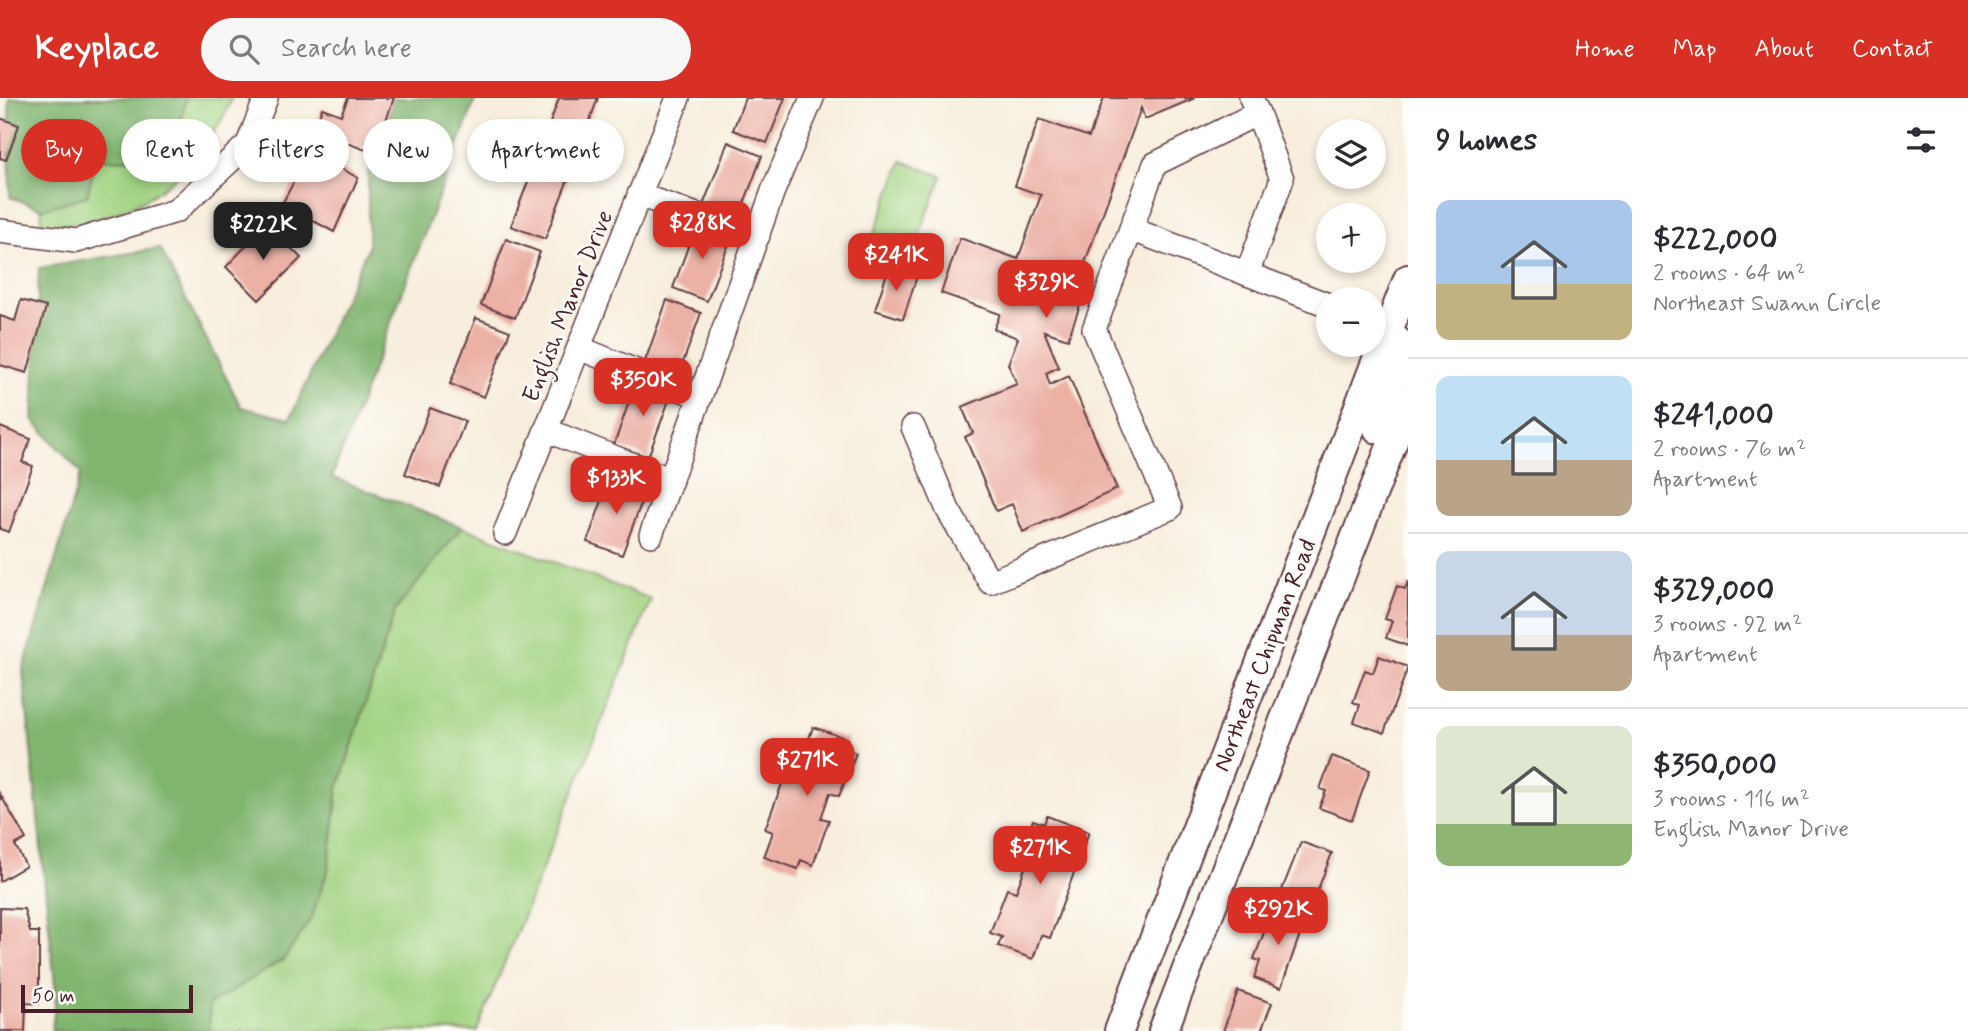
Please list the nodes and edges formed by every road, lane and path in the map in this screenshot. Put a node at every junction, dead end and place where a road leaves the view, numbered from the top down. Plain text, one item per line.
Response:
1 (267, 98) edge
2 (677, 98) edge
3 (812, 98) edge
4 (1254, 106) edge
5 (639, 195) junction
6 (1131, 229) junction
7 (0, 231) edge
8 (758, 236) junction
9 (1247, 274) junction
10 (1408, 279) edge
11 (1316, 300) edge
12 (1386, 320) edge
13 (1386, 333) edge
14 (579, 348) junction
15 (1371, 357) edge
16 (700, 397) junction
17 (1408, 403) edge
18 (913, 427) dead end
19 (546, 430) junction
20 (671, 480) junction
21 (505, 533) dead end
22 (651, 535) dead end
23 (1318, 636) junction
24 (1119, 1031) edge
25 (1163, 1031) edge

1 - 7 street
2 - 5 street, English Manor Drive
3 - 8 street
4 - 6 street
4 - 9 street
5 - 8 street
5 - 14 street, English Manor Drive
6 - 9 street
6 - 18 street
8 - 16 street
9 - 11 street
10 - 12 main road, Northeast Chipman Road
13 - 23 main road
14 - 16 street
14 - 19 street, English Manor Drive
15 - 24 main road, Northeast Chipman Road
16 - 20 street
17 - 23 main road, Northeast Chipman Road
19 - 20 street
19 - 21 street, English Manor Drive
20 - 22 street
23 - 25 main road, Northeast Chipman Road

